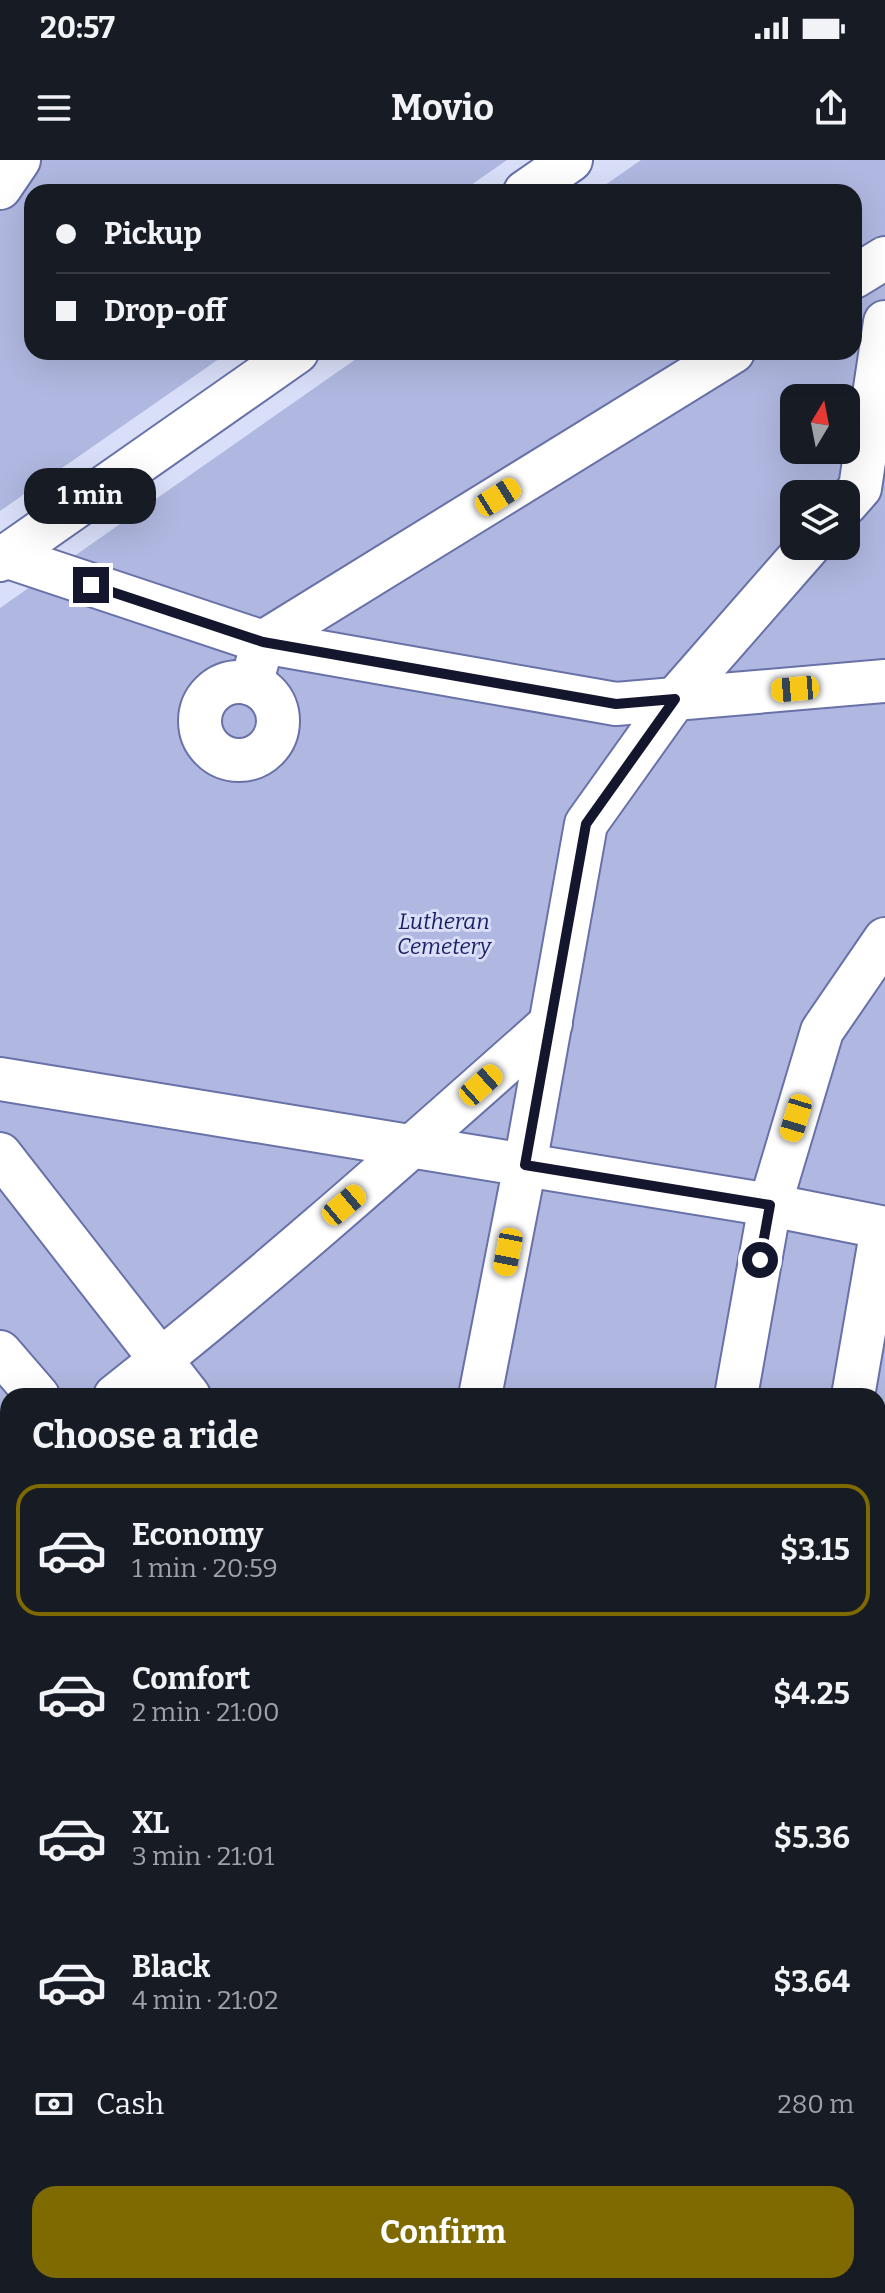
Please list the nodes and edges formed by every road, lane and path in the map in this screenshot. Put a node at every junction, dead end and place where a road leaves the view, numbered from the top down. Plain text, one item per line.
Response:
1 (19, 160) edge
2 (571, 160) edge
3 (536, 184) edge
4 (0, 188) edge
5 (885, 258) edge
6 (862, 272) edge
7 (885, 322) edge
8 (286, 360) edge
9 (720, 360) edge
10 (860, 488) edge
11 (2, 558) edge
12 (797, 560) edge
13 (263, 642) junction
14 (885, 681) edge
15 (251, 684) dead end
16 (675, 699) junction
17 (885, 939) edge
18 (551, 1023) junction
19 (0, 1079) edge
20 (412, 1147) junction
21 (0, 1154) edge
22 (525, 1165) junction
23 (770, 1205) junction
24 (884, 1228) edge
25 (0, 1352) edge
26 (161, 1360) junction
27 (31, 1388) edge
28 (125, 1388) edge
29 (183, 1388) edge
30 (482, 1388) edge
31 (737, 1388) edge
32 (854, 1388) edge

1 - 4 street
2 - 3 street
5 - 6 street
7 - 10 street
8 - 11 street
9 - 13 street
11 - 13 street
12 - 16 street
13 - 15 street
13 - 16 street
14 - 16 street
16 - 18 street
17 - 23 street
18 - 20 street
18 - 22 street
19 - 20 street
20 - 22 street
20 - 26 street
21 - 26 street
22 - 23 street
22 - 30 street
23 - 24 street
23 - 31 street
24 - 32 street
25 - 27 street
26 - 28 street
26 - 29 street

